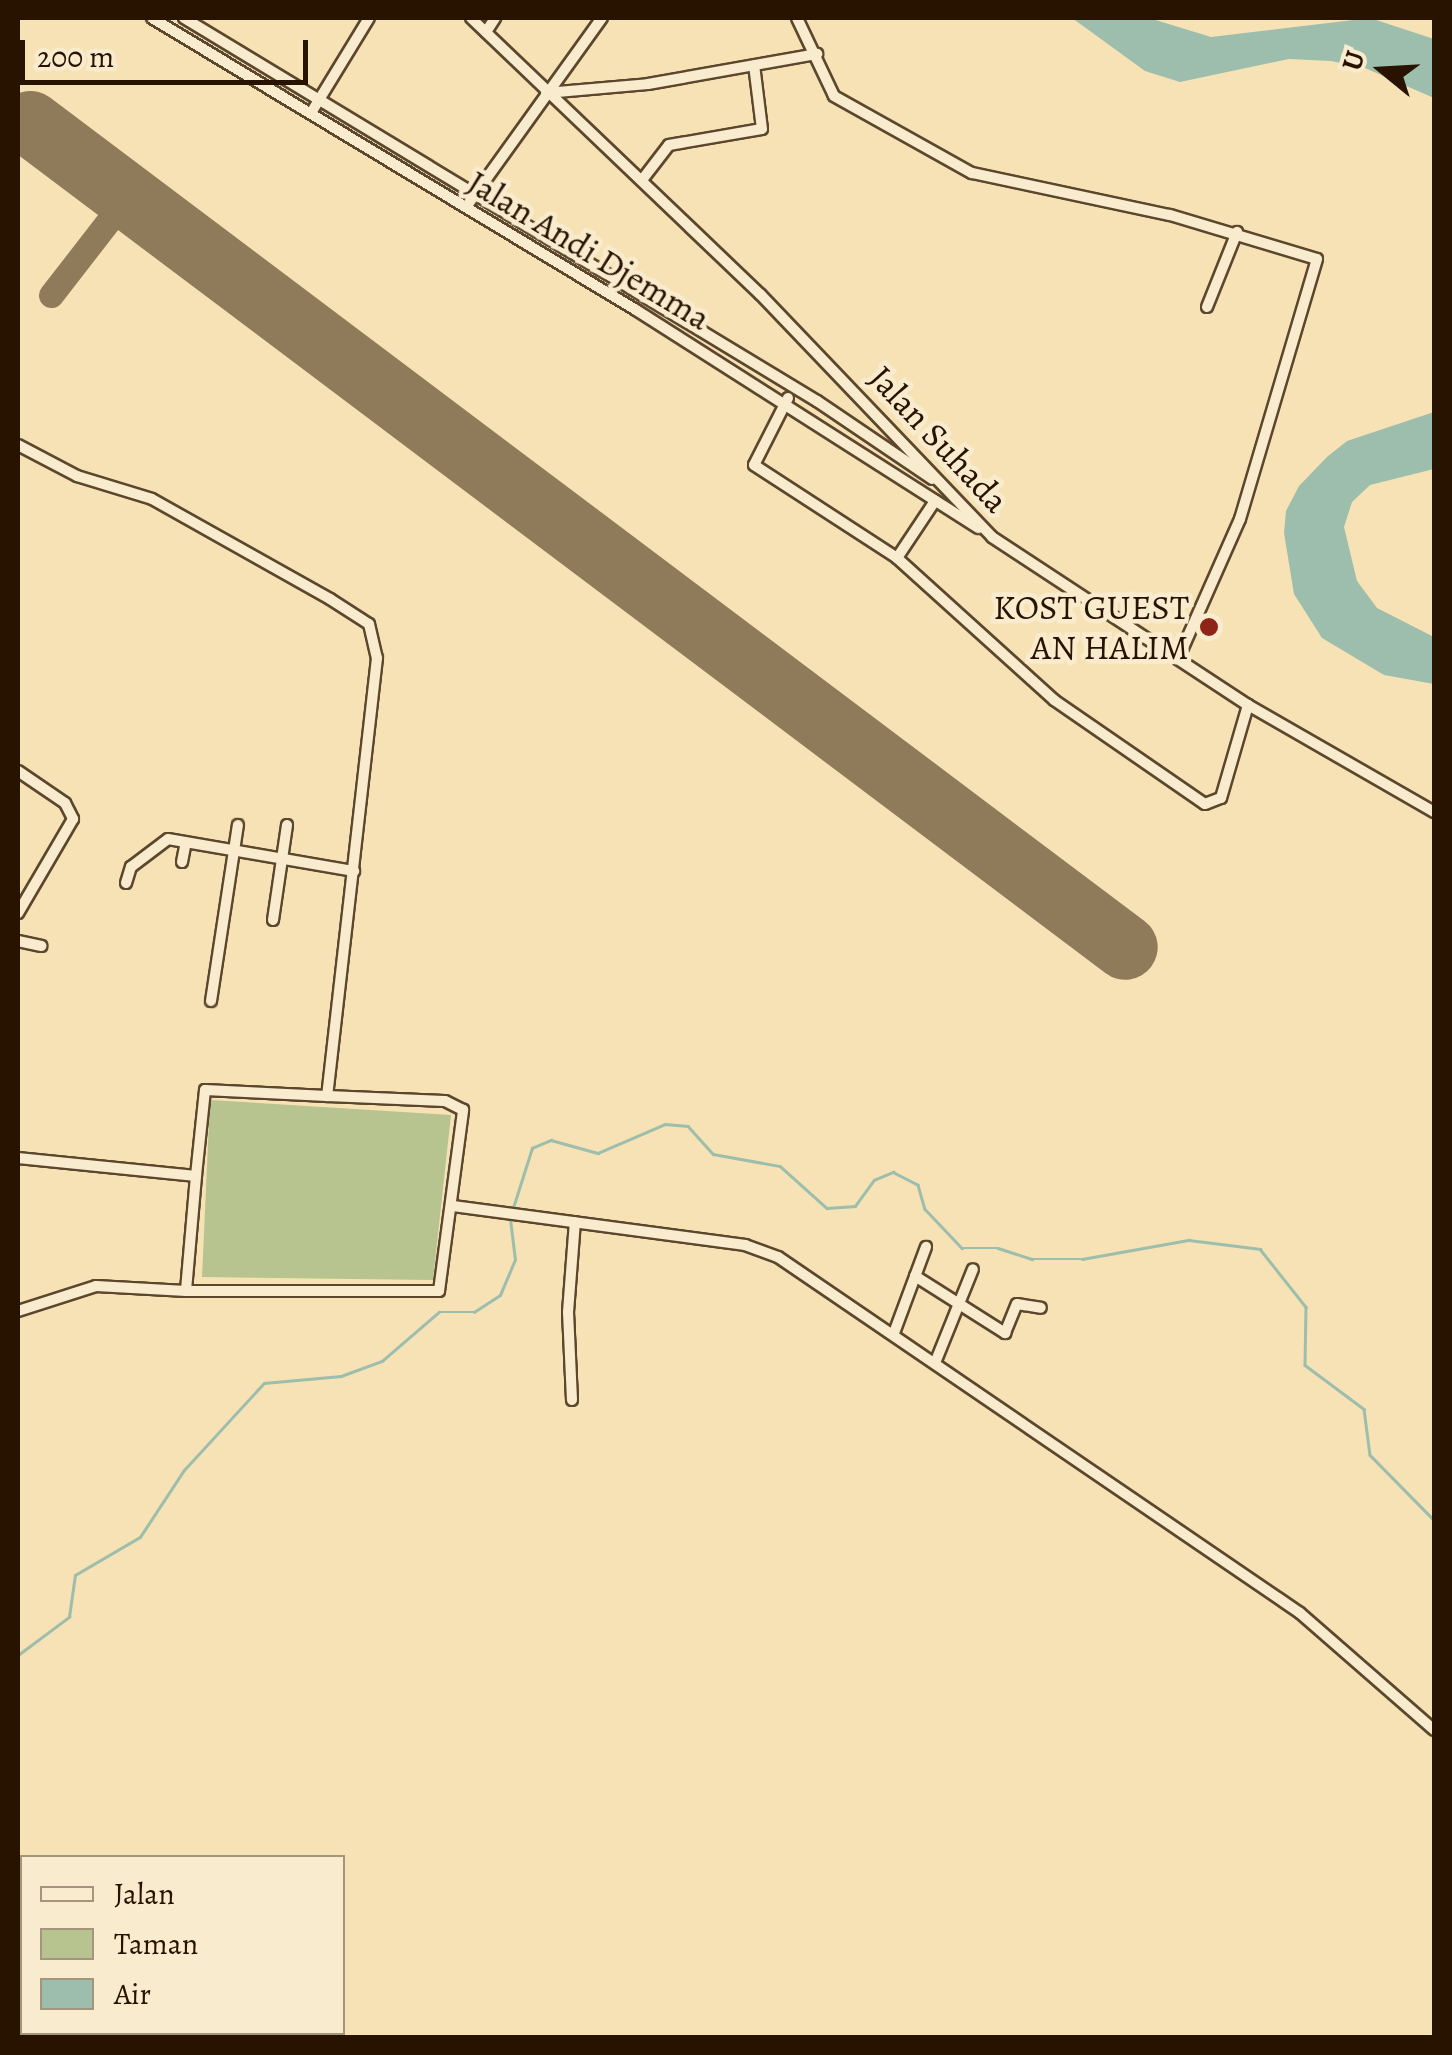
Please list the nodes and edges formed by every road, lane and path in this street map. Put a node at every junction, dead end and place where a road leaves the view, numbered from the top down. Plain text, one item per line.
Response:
1 (152, 18) edge
2 (184, 18) edge
3 (369, 18) edge
4 (471, 18) edge
5 (495, 18) edge
6 (602, 18) edge
7 (797, 18) edge
8 (486, 32) junction
9 (817, 54) junction
10 (754, 65) junction
11 (546, 92) junction
12 (320, 99) junction
13 (312, 114) junction
14 (642, 180) junction
15 (476, 193) junction
16 (466, 207) junction
17 (1237, 232) junction
18 (1207, 307) dead end
19 (677, 316) junction
20 (670, 330) junction
21 (795, 388) junction
22 (785, 402) junction
23 (18, 449) edge
24 (942, 486) junction
25 (934, 502) junction
26 (992, 536) junction
27 (897, 558) junction
28 (1178, 659) junction
29 (1248, 705) junction
30 (18, 772) edge
31 (1434, 812) edge
32 (238, 825) dead end
33 (287, 826) dead end
34 (186, 842) junction
35 (235, 850) junction
36 (284, 859) junction
37 (182, 862) dead end
38 (354, 871) junction
39 (126, 883) dead end
40 (18, 914) edge
41 (273, 920) dead end
42 (18, 941) edge
43 (41, 946) dead end
44 (211, 1001) dead end
45 (327, 1096) junction
46 (18, 1158) edge
47 (196, 1176) junction
48 (452, 1206) junction
49 (575, 1222) junction
50 (926, 1247) dead end
51 (973, 1269) dead end
52 (915, 1276) junction
53 (186, 1291) junction
54 (962, 1305) junction
55 (1041, 1308) dead end
56 (18, 1311) edge
57 (894, 1333) junction
58 (935, 1363) junction
59 (572, 1400) dead end
60 (1434, 1730) edge

1 - 13 street, Jalan Andi Djemma
2 - 12 street, Jalan Andi Djemma
3 - 12 street
4 - 8 street, Jalan Suhada
5 - 8 street
6 - 11 street
7 - 9 street
8 - 11 street, Jalan Suhada
9 - 10 street
9 - 17 street
10 - 11 street
10 - 14 street
11 - 14 street, Jalan Suhada
11 - 15 street
12 - 13 street
12 - 15 street, Jalan Andi Djemma
13 - 16 street, Jalan Andi Djemma
14 - 24 street, Jalan Suhada
15 - 16 street
15 - 19 street, Jalan Andi Djemma
16 - 20 street, Jalan Andi Djemma
17 - 18 street
17 - 28 street
19 - 20 street
19 - 21 street, Jalan Andi Djemma
20 - 22 street, Jalan Andi Djemma
21 - 22 street
21 - 24 street, Jalan Andi Djemma
22 - 25 street, Jalan Andi Djemma
22 - 27 street
23 - 38 street
24 - 26 street, Jalan Suhada
25 - 26 street, Jalan Andi Djemma
25 - 27 street
26 - 28 street, Jalan Suhada
27 - 29 street
28 - 29 street, Jalan Suhada
29 - 31 street, Jalan Suhada
30 - 40 street
32 - 35 street
33 - 36 street
34 - 35 street
34 - 37 street
34 - 39 street
35 - 36 street
35 - 44 street
36 - 38 street
36 - 41 street
38 - 45 street
42 - 43 street
45 - 47 street
45 - 48 street
46 - 47 street
47 - 53 street
48 - 49 street
48 - 53 street
49 - 57 street
49 - 59 street
50 - 52 street
51 - 54 street
52 - 54 street
52 - 57 street
53 - 56 street
54 - 55 street
54 - 58 street
57 - 58 street
58 - 60 street

